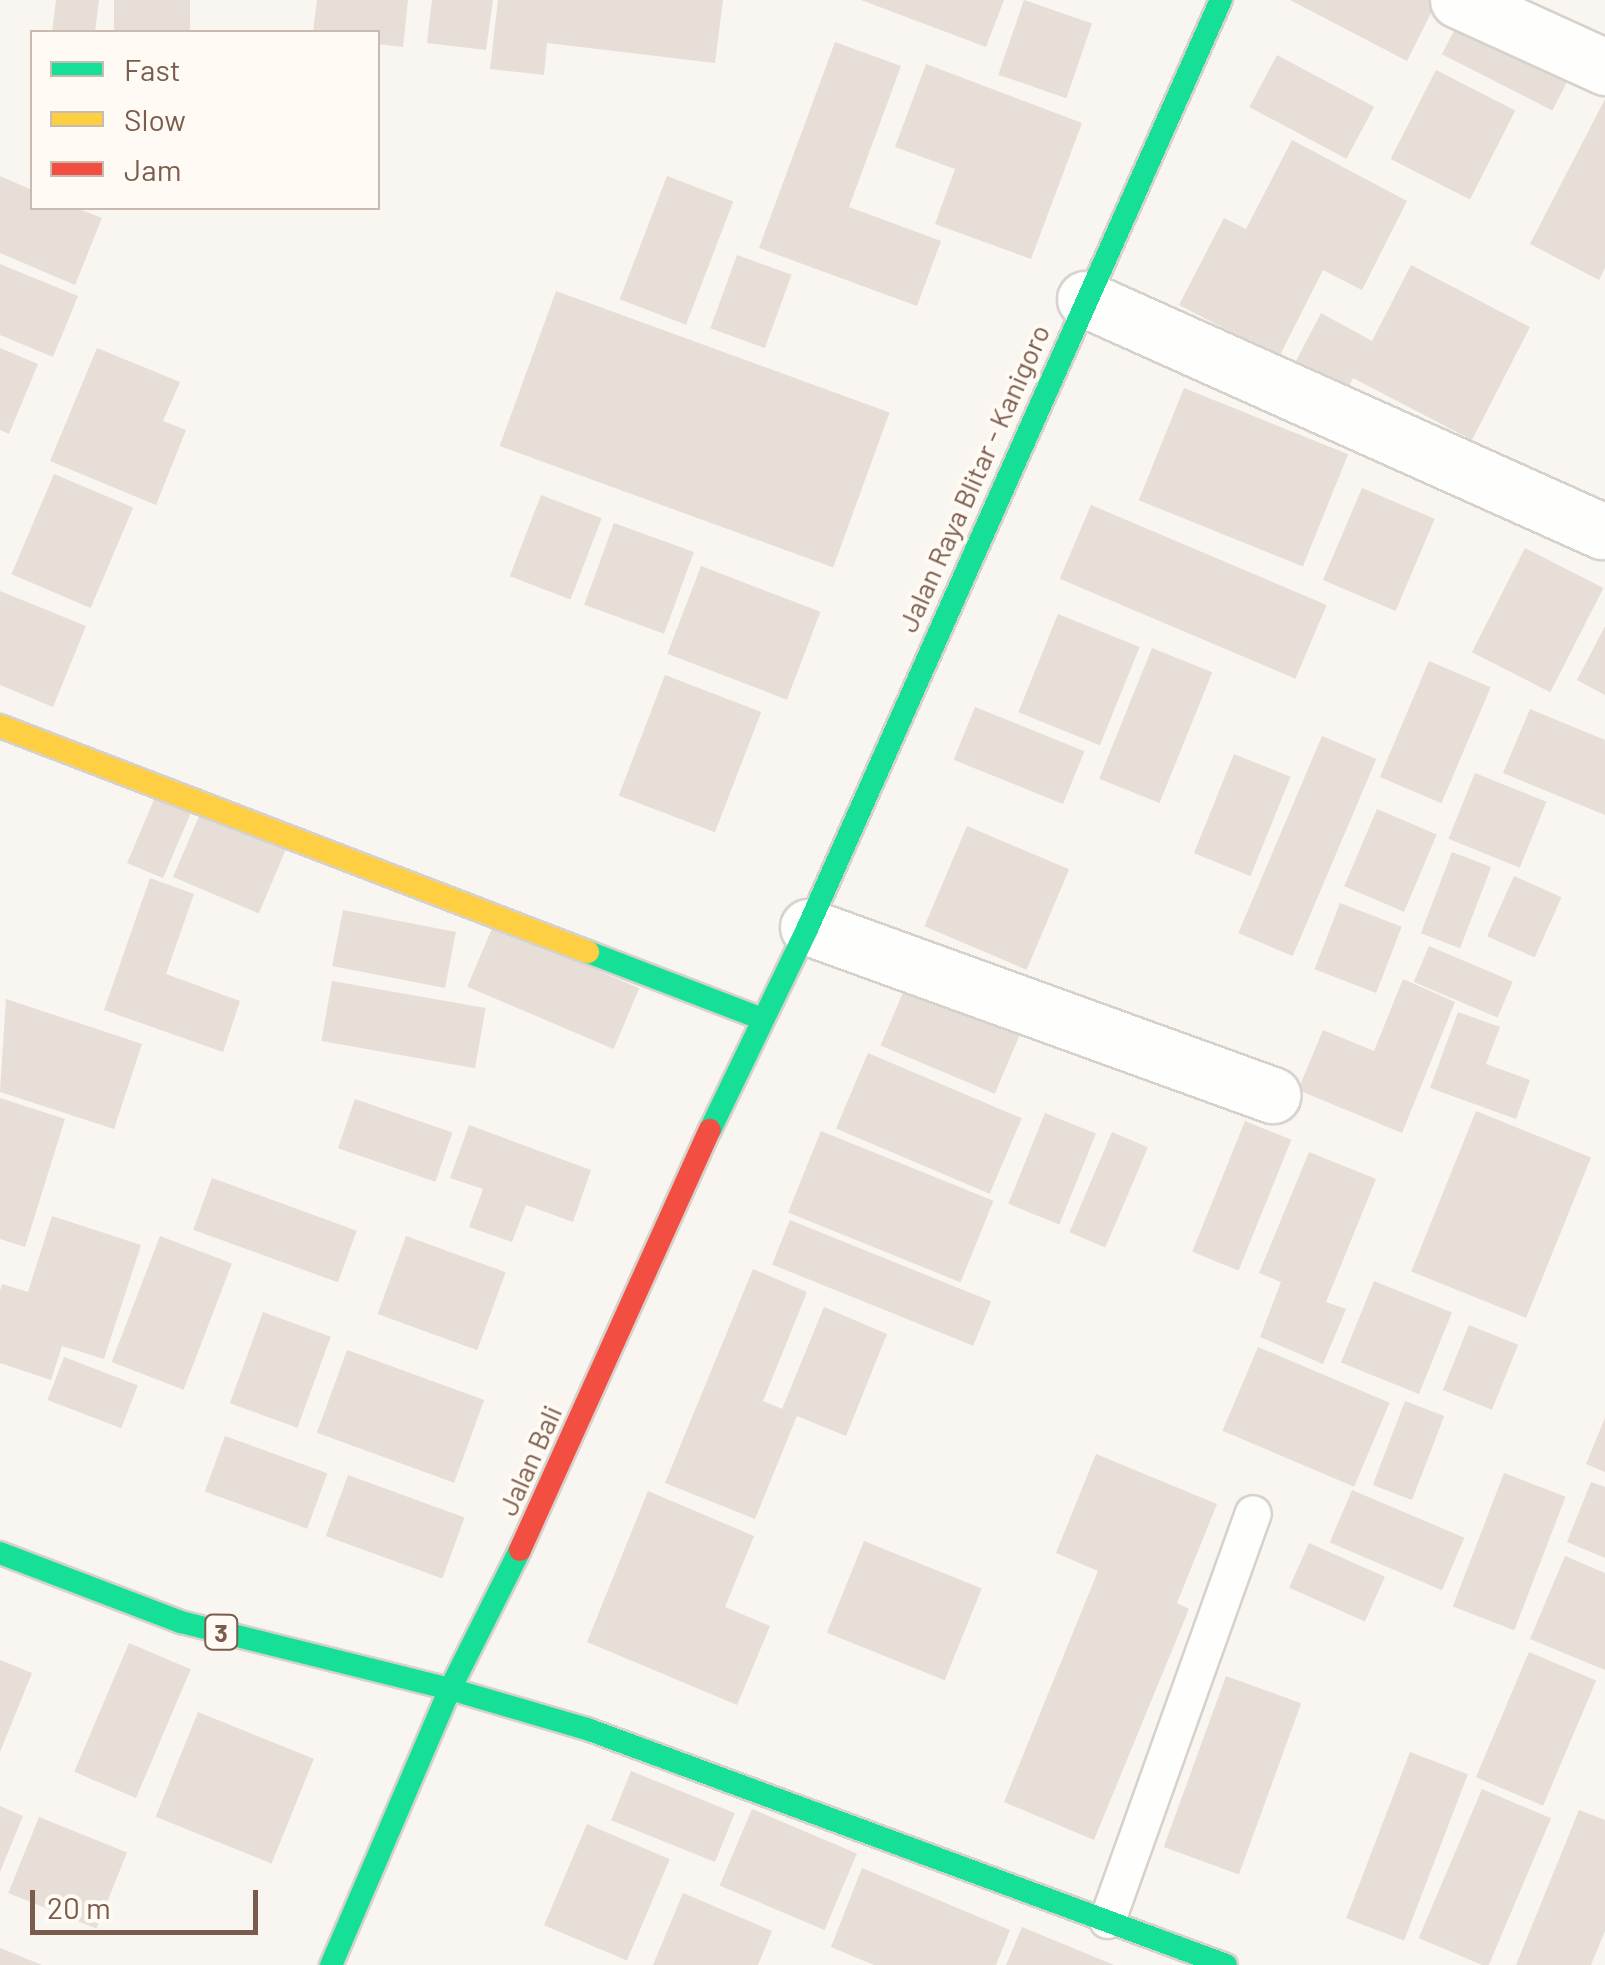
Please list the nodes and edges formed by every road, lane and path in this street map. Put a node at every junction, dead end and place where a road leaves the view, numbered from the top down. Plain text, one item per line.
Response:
1 (1222, 0) edge
2 (1458, 0) edge
3 (1605, 66) edge
4 (1085, 300) junction
5 (1602, 531) dead end
6 (0, 726) edge
7 (808, 926) junction
8 (783, 981) joint
9 (760, 1018) junction
10 (1273, 1096) dead end
11 (1252, 1513) dead end
12 (0, 1553) edge
13 (450, 1690) junction
14 (1107, 1920) junction
15 (331, 1965) edge
16 (1226, 1965) edge

1 - 4 main road, Jalan Raya Blitar - Kanigoro
2 - 3 street
4 - 5 street
4 - 7 main road, Jalan Raya Blitar - Kanigoro
6 - 9 main road
7 - 8 main road, Jalan Raya Blitar - Kanigoro
7 - 10 street
8 - 9 main road, Jalan Bali
9 - 13 main road, Jalan Bali
11 - 14 lane
12 - 13 main road, 3
13 - 14 main road
13 - 15 main road, Jalan Bali
14 - 16 main road

